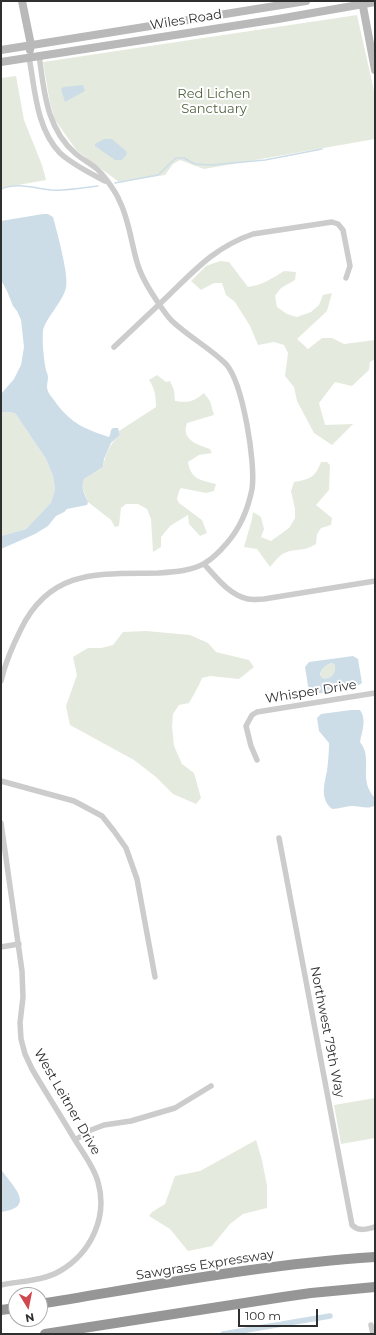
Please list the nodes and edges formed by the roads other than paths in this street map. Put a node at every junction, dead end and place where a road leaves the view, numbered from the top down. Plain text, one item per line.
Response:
1 (22, 1) edge
2 (306, 1) edge
3 (375, 2) edge
4 (362, 3) edge
5 (31, 45) junction
6 (1, 50) edge
7 (38, 55) junction
8 (29, 57) junction
9 (1, 62) edge
10 (375, 70) edge
11 (107, 182) junction
12 (346, 278) dead end
13 (159, 304) junction
14 (114, 347) dead end
15 (204, 564) junction
16 (375, 581) edge
17 (1, 681) edge
18 (375, 693) edge
19 (257, 760) dead end
20 (1, 781) edge
21 (1, 823) edge
22 (279, 838) dead end
23 (19, 944) junction
24 (1, 947) edge
25 (155, 977) dead end
26 (211, 1086) dead end
27 (75, 1140) junction
28 (375, 1228) edge
29 (375, 1257) edge
30 (1, 1285) edge
31 (375, 1288) edge
32 (48, 1303) edge
33 (371, 1325) dead end
34 (45, 1334) edge
35 (373, 1334) edge

1 - 5 main road
2 - 5 main road, Wiles Road
3 - 4 main road, Wiles Road
4 - 7 main road, Wiles Road
4 - 10 main road
5 - 6 main road, Wiles Road
5 - 7 main road
5 - 8 main road
7 - 8 main road, Wiles Road
7 - 11 street
8 - 9 main road, Wiles Road
8 - 11 street
11 - 13 street
12 - 13 street
13 - 14 street
13 - 15 street
15 - 16 street
15 - 17 street
18 - 19 street, Whisper Drive
20 - 25 street
21 - 23 street, West Leitner Drive
22 - 28 street, Northwest 79th Way
23 - 24 street
23 - 27 street, West Leitner Drive
26 - 27 street
27 - 30 street, West Leitner Drive
29 - 32 highway, Sawgrass Expressway
31 - 34 highway
33 - 35 street

